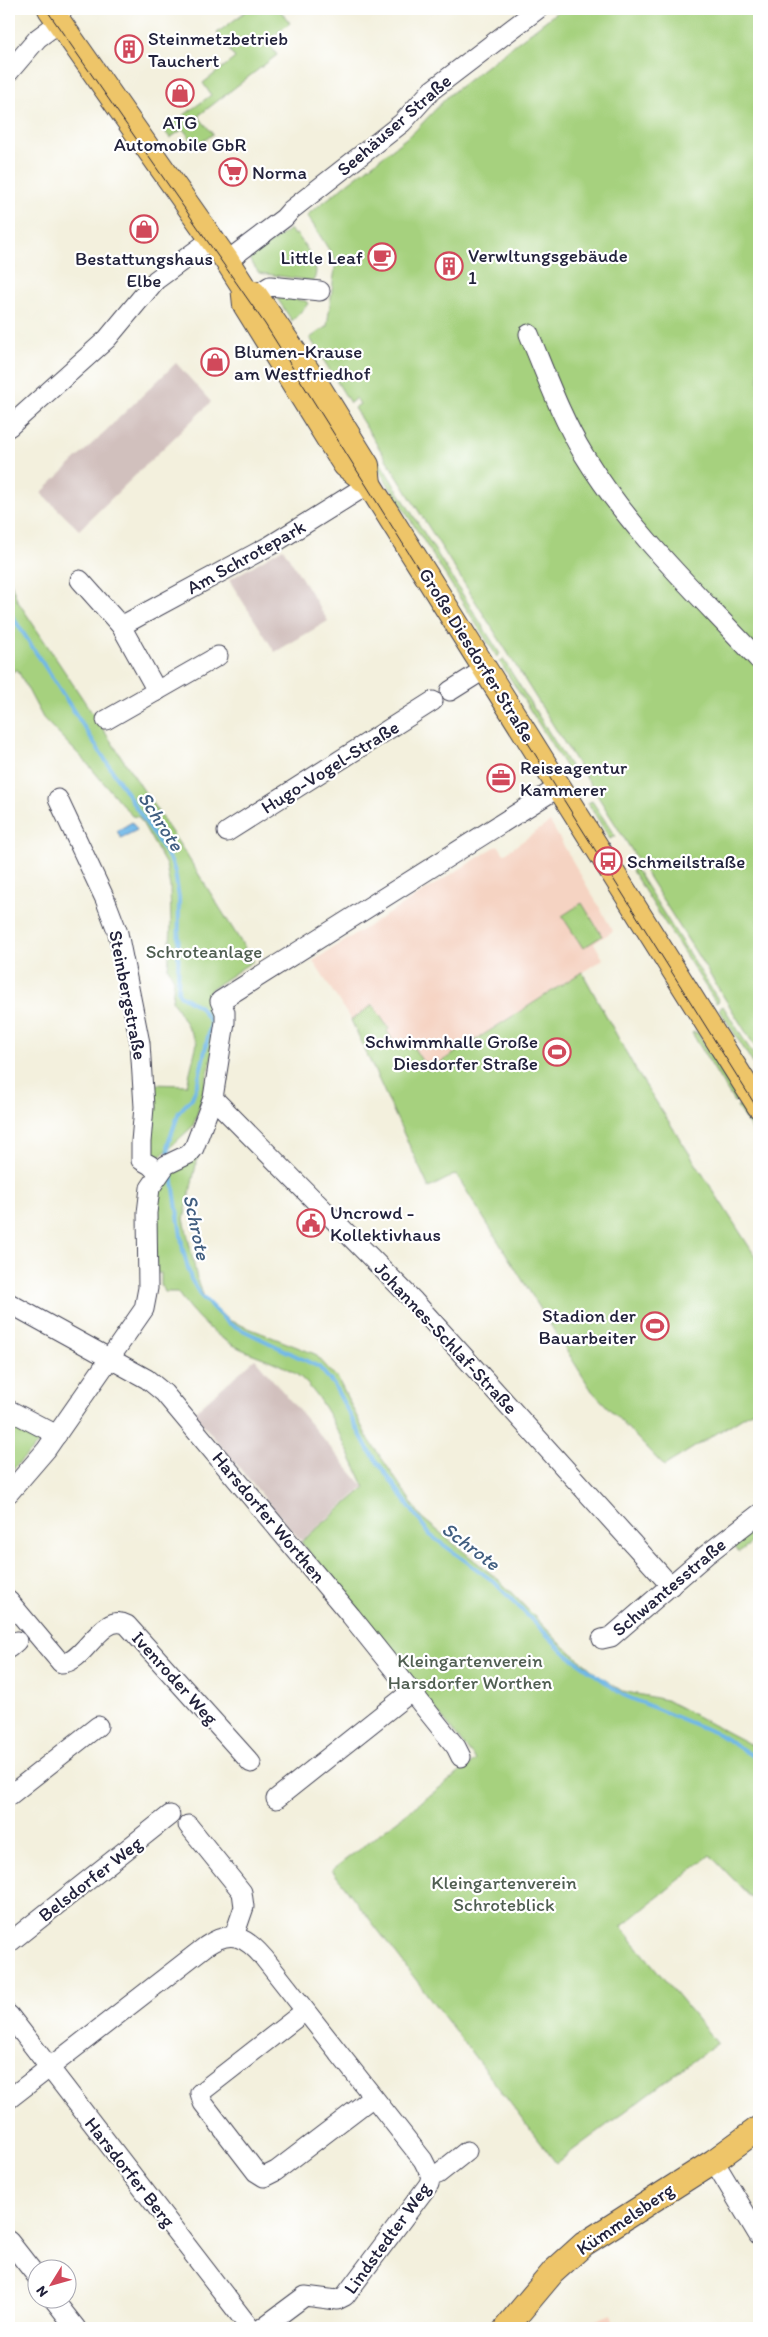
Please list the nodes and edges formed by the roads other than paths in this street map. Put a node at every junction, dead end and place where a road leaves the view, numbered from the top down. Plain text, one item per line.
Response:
1 (538, 9) edge
2 (57, 13) edge
3 (9, 72) edge
4 (212, 239) junction
5 (227, 261) junction
6 (250, 290) junction
7 (320, 291) dead end
8 (529, 334) dead end
9 (9, 427) edge
10 (369, 484) junction
11 (80, 580) dead end
12 (121, 626) junction
13 (218, 656) dead end
14 (759, 660) edge
15 (485, 669) junction
16 (157, 691) junction
17 (450, 691) dead end
18 (433, 701) dead end
19 (106, 720) dead end
20 (559, 787) junction
21 (58, 799) dead end
22 (227, 832) dead end
23 (213, 1098) junction
24 (759, 1106) edge
25 (162, 1170) junction
26 (9, 1303) edge
27 (110, 1360) junction
28 (9, 1410) edge
29 (57, 1435) junction
30 (9, 1493) edge
31 (759, 1514) edge
32 (671, 1586) junction
33 (9, 1602) edge
34 (602, 1639) dead end
35 (412, 1691) junction
36 (98, 1726) dead end
37 (461, 1757) dead end
38 (250, 1763) dead end
39 (9, 1796) edge
40 (276, 1799) dead end
41 (170, 1814) dead end
42 (188, 1825) dead end
43 (234, 1936) junction
44 (9, 1942) edge
45 (305, 2011) junction
46 (9, 2015) edge
47 (48, 2067) junction
48 (373, 2097) junction
49 (9, 2098) edge
50 (759, 2128) edge
51 (468, 2151) dead end
52 (714, 2161) junction
53 (431, 2176) junction
54 (759, 2236) edge
55 (9, 2241) edge
56 (28, 2265) edge
57 (62, 2310) edge
58 (76, 2328) edge
59 (250, 2328) edge
60 (262, 2328) edge
61 (506, 2328) edge

1 - 5 street, Seehäuser Straße
2 - 3 street
2 - 4 main road, Große Diesdorfer Straße
4 - 5 main road, Große Diesdorfer Straße
4 - 9 street
5 - 6 main road, Große Diesdorfer Straße
6 - 7 street
6 - 10 main road, Große Diesdorfer Straße
8 - 14 street
10 - 12 street, Am Schrotepark
10 - 15 main road, Große Diesdorfer Straße
11 - 12 street
12 - 16 street
13 - 16 street
15 - 17 street
15 - 20 main road, Große Diesdorfer Straße
16 - 19 street
18 - 22 street, Hugo-Vogel-Straße
20 - 23 street
20 - 24 main road, Große Diesdorfer Straße
21 - 25 street, Steinbergstraße
23 - 25 street
23 - 32 street, Johannes-Schlaf-Straße
25 - 27 street
26 - 27 street, Harsdorfer Worthen
27 - 29 street
27 - 35 street, Harsdorfer Worthen
28 - 29 street
29 - 30 street
31 - 32 street, Schwantesstraße
32 - 34 street, Schwantesstraße
33 - 38 street, Ivenroder Weg
35 - 37 street, Harsdorfer Worthen
35 - 40 street
36 - 39 street
41 - 44 street, Belsdorfer Weg
42 - 43 street
43 - 45 street, Lindstedter Weg
43 - 47 street
45 - 48 street, Lindstedter Weg
45 - 48 street
46 - 47 street, Harsdorfer Berg
47 - 49 street
47 - 59 street, Harsdorfer Berg
48 - 53 street, Lindstedter Weg
50 - 52 main road, Kümmelsberg
51 - 53 street, Lindstedter Weg
52 - 54 street
52 - 61 main road, Kümmelsberg
53 - 60 street, Lindstedter Weg
55 - 56 street
57 - 58 street

